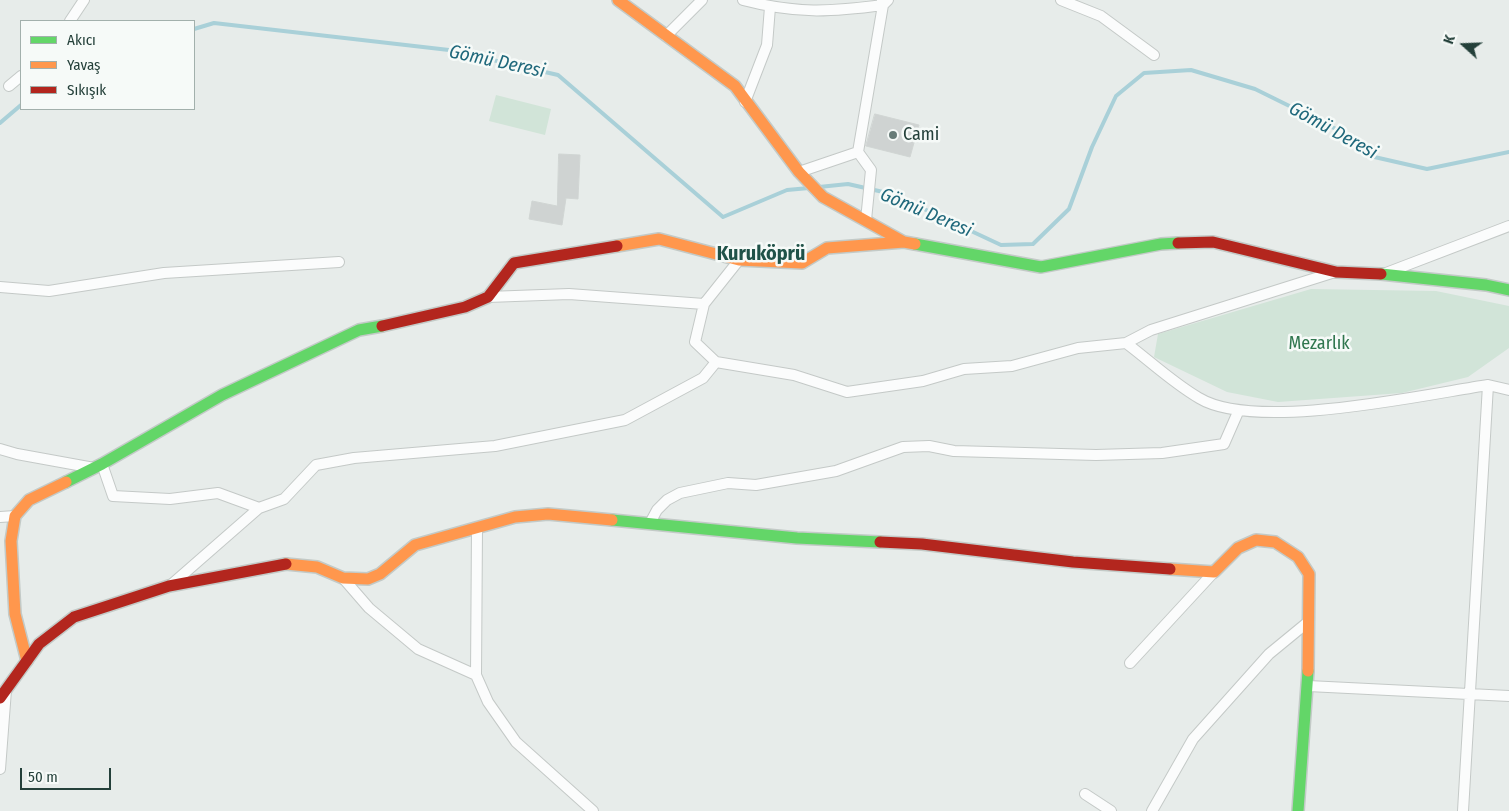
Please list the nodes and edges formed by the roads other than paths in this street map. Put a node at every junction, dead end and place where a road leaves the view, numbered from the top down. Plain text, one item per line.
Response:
1 (84, 0) edge
2 (618, 0) edge
3 (702, 0) edge
4 (743, 0) edge
5 (795, 0) edge
6 (1061, 0) edge
7 (884, 2) edge
8 (770, 7) junction
9 (794, 11) junction
10 (71, 20) edge
11 (666, 36) junction
12 (1154, 55) dead end
13 (20, 77) edge
14 (9, 86) dead end
15 (745, 102) junction
16 (858, 152) junction
17 (798, 172) junction
18 (866, 220) junction
19 (1509, 226) edge
20 (904, 242) junction
21 (739, 260) junction
22 (339, 262) dead end
23 (1336, 272) junction
24 (1385, 274) junction
25 (1509, 284) edge
26 (1486, 285) junction
27 (0, 287) edge
28 (1509, 290) edge
29 (488, 298) junction
30 (704, 304) junction
31 (1126, 343) junction
32 (716, 362) junction
33 (1488, 385) junction
34 (1509, 390) edge
35 (1238, 412) junction
36 (0, 449) edge
37 (98, 466) junction
38 (259, 508) junction
39 (15, 516) junction
40 (0, 517) edge
41 (650, 523) junction
42 (477, 528) junction
43 (1214, 572) junction
44 (343, 578) junction
45 (169, 586) junction
46 (1308, 622) junction
47 (27, 661) junction
48 (1130, 663) dead end
49 (476, 675) junction
50 (1308, 686) junction
51 (2, 692) edge
52 (1470, 693) junction
53 (1509, 696) edge
54 (0, 769) edge
55 (1085, 794) dead end
56 (593, 811) edge
57 (1111, 811) edge
58 (1152, 811) edge
59 (1298, 811) edge
60 (1463, 811) edge

1 - 10 street
2 - 11 street
3 - 11 street
4 - 8 street
5 - 9 street
6 - 12 street
7 - 9 street
7 - 16 street
8 - 9 street
8 - 15 street
11 - 15 street
13 - 14 street
15 - 17 street
16 - 17 street
16 - 18 street
17 - 18 street
18 - 20 street
19 - 24 street
20 - 21 street
20 - 23 street
21 - 29 street
21 - 30 street
22 - 27 street
23 - 24 street
23 - 31 street
24 - 26 street
25 - 26 street
26 - 28 street
29 - 30 street
29 - 37 street
30 - 32 street
31 - 32 street
31 - 35 street
32 - 38 street
33 - 34 street
33 - 35 street
33 - 52 street
35 - 41 street
36 - 37 street
37 - 38 street
37 - 39 street
38 - 45 street
39 - 40 street
39 - 47 street
41 - 42 street
41 - 43 street
42 - 44 street
42 - 49 street
43 - 46 street
43 - 48 street
44 - 45 street
44 - 49 street
45 - 47 street
46 - 50 street
46 - 58 street
47 - 51 street
49 - 56 street
50 - 52 street
50 - 59 street
51 - 54 street
52 - 53 street
52 - 60 street
55 - 57 street

